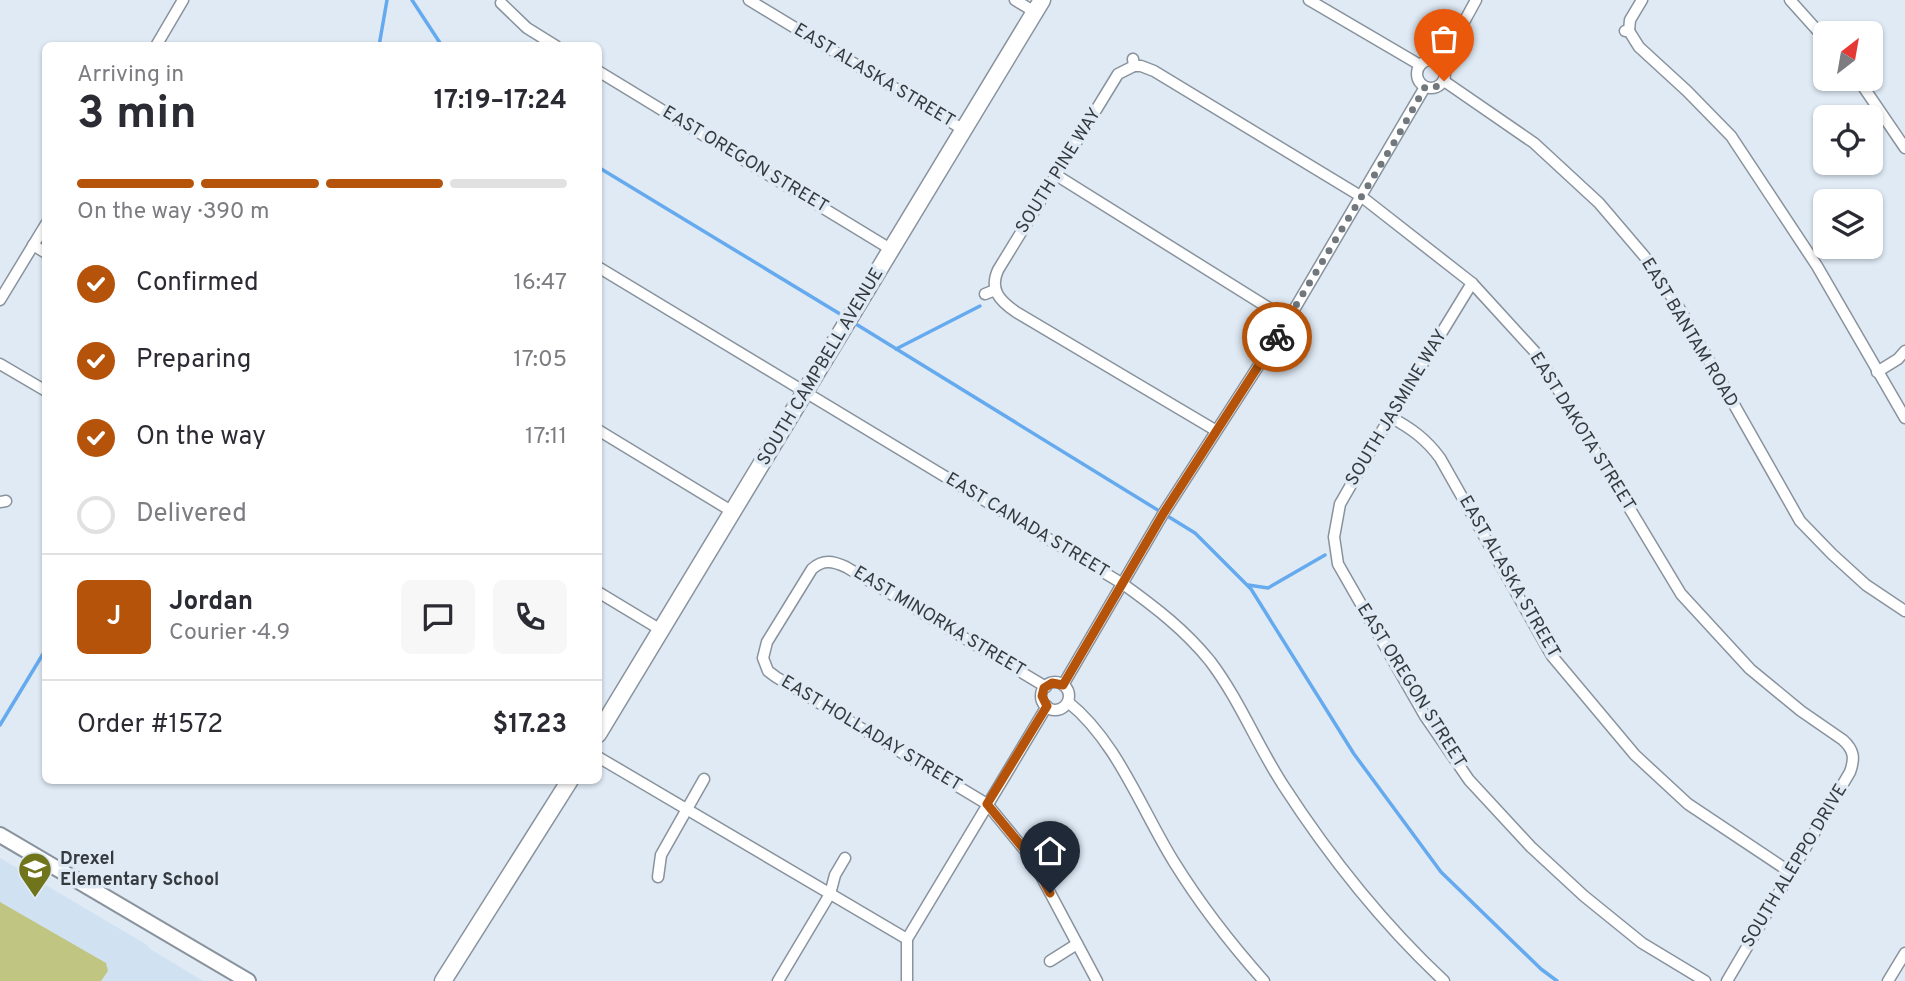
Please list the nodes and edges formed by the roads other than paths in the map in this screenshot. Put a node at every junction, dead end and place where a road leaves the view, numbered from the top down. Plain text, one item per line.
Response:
1 (183, 0) edge
2 (748, 0) edge
3 (1015, 0) edge
4 (1309, 0) edge
5 (1476, 0) edge
6 (1642, 0) edge
7 (1790, 0) edge
8 (501, 4) dead end
9 (1039, 6) edge
10 (1813, 26) edge
11 (162, 42) edge
12 (550, 42) edge
13 (1133, 62) joint
14 (1441, 64) junction
15 (1420, 65) junction
16 (602, 73) edge
17 (1444, 81) junction
18 (1425, 87) junction
19 (1866, 91) edge
20 (964, 130) junction
21 (1905, 148) edge
22 (1056, 175) junction
23 (1362, 197) junction
24 (42, 230) edge
25 (33, 245) junction
26 (892, 250) junction
27 (42, 251) edge
28 (602, 269) edge
29 (1472, 283) junction
30 (0, 300) edge
31 (1288, 320) junction
32 (1905, 351) edge
33 (0, 364) edge
34 (1877, 372) junction
35 (42, 389) edge
36 (806, 391) junction
37 (1390, 416) junction
38 (1905, 418) edge
39 (1215, 430) junction
40 (602, 432) edge
41 (733, 512) junction
42 (1334, 537) joint
43 (1123, 584) junction
44 (602, 594) edge
45 (1905, 611) edge
46 (662, 630) junction
47 (763, 658) joint
48 (1063, 685) junction
49 (1046, 687) junction
50 (1068, 702) junction
51 (1047, 706) junction
52 (602, 728) edge
53 (1855, 751) joint
54 (602, 759) edge
55 (704, 779) dead end
56 (567, 784) edge
57 (987, 804) junction
58 (686, 809) junction
59 (0, 835) edge
60 (845, 859) dead end
61 (1790, 872) junction
62 (658, 877) dead end
63 (830, 894) junction
64 (907, 939) junction
65 (1077, 944) junction
66 (1905, 953) edge
67 (1050, 961) dead end
68 (248, 981) edge
69 (443, 981) edge
70 (778, 981) edge
71 (907, 981) edge
72 (1097, 981) edge
73 (1264, 981) edge
74 (1444, 981) edge
75 (1705, 981) edge
76 (1727, 981) edge
77 (1888, 981) edge

1 - 11 street
2 - 20 street, EAST ALASKA STREET
3 - 9 street
4 - 15 street
5 - 14 street
6 - 34 street
7 - 10 street
8 - 12 street
9 - 20 main road, SOUTH CAMPBELL AVENUE
13 - 22 street, SOUTH PINE WAY
13 - 23 street, EAST DAKOTA STREET
14 - 15 street
14 - 17 street
15 - 18 street
16 - 26 street, EAST OREGON STREET
17 - 18 street
17 - 45 street, EAST BANTAM ROAD
18 - 23 street
19 - 21 street
20 - 26 main road, SOUTH CAMPBELL AVENUE
22 - 31 street
22 - 39 street, SOUTH PINE WAY
23 - 29 street, EAST DAKOTA STREET
23 - 31 street
24 - 25 street
25 - 27 street
25 - 30 street
26 - 36 main road, SOUTH CAMPBELL AVENUE
28 - 36 street, EAST CANADA STREET
29 - 37 street, SOUTH JASMINE WAY
29 - 53 street, EAST DAKOTA STREET
31 - 39 street
32 - 34 street
33 - 35 street
34 - 38 street
36 - 41 main road, SOUTH CAMPBELL AVENUE
36 - 43 street, EAST CANADA STREET
37 - 42 street, SOUTH JASMINE WAY
37 - 61 street, EAST ALASKA STREET
39 - 43 street
40 - 41 street
41 - 46 main road, SOUTH CAMPBELL AVENUE
42 - 75 street, EAST OREGON STREET
43 - 48 street
43 - 74 street, EAST CANADA STREET
44 - 46 street
46 - 52 main road, SOUTH CAMPBELL AVENUE
47 - 49 street, EAST MINORKA STREET
47 - 57 street, EAST HOLLADAY STREET
48 - 49 street
48 - 50 street
49 - 51 street
50 - 51 street
50 - 73 street
51 - 57 street
53 - 61 street, SOUTH ALEPPO DRIVE
54 - 58 street
55 - 58 street
56 - 69 main road
57 - 64 street
57 - 65 street, EAST HOLLADAY STREET
58 - 62 street
58 - 63 street
59 - 68 street
60 - 63 street
61 - 76 street, SOUTH ALEPPO DRIVE
63 - 64 street
63 - 70 street
64 - 71 street
65 - 67 street
65 - 72 street, EAST HOLLADAY STREET
66 - 77 street

